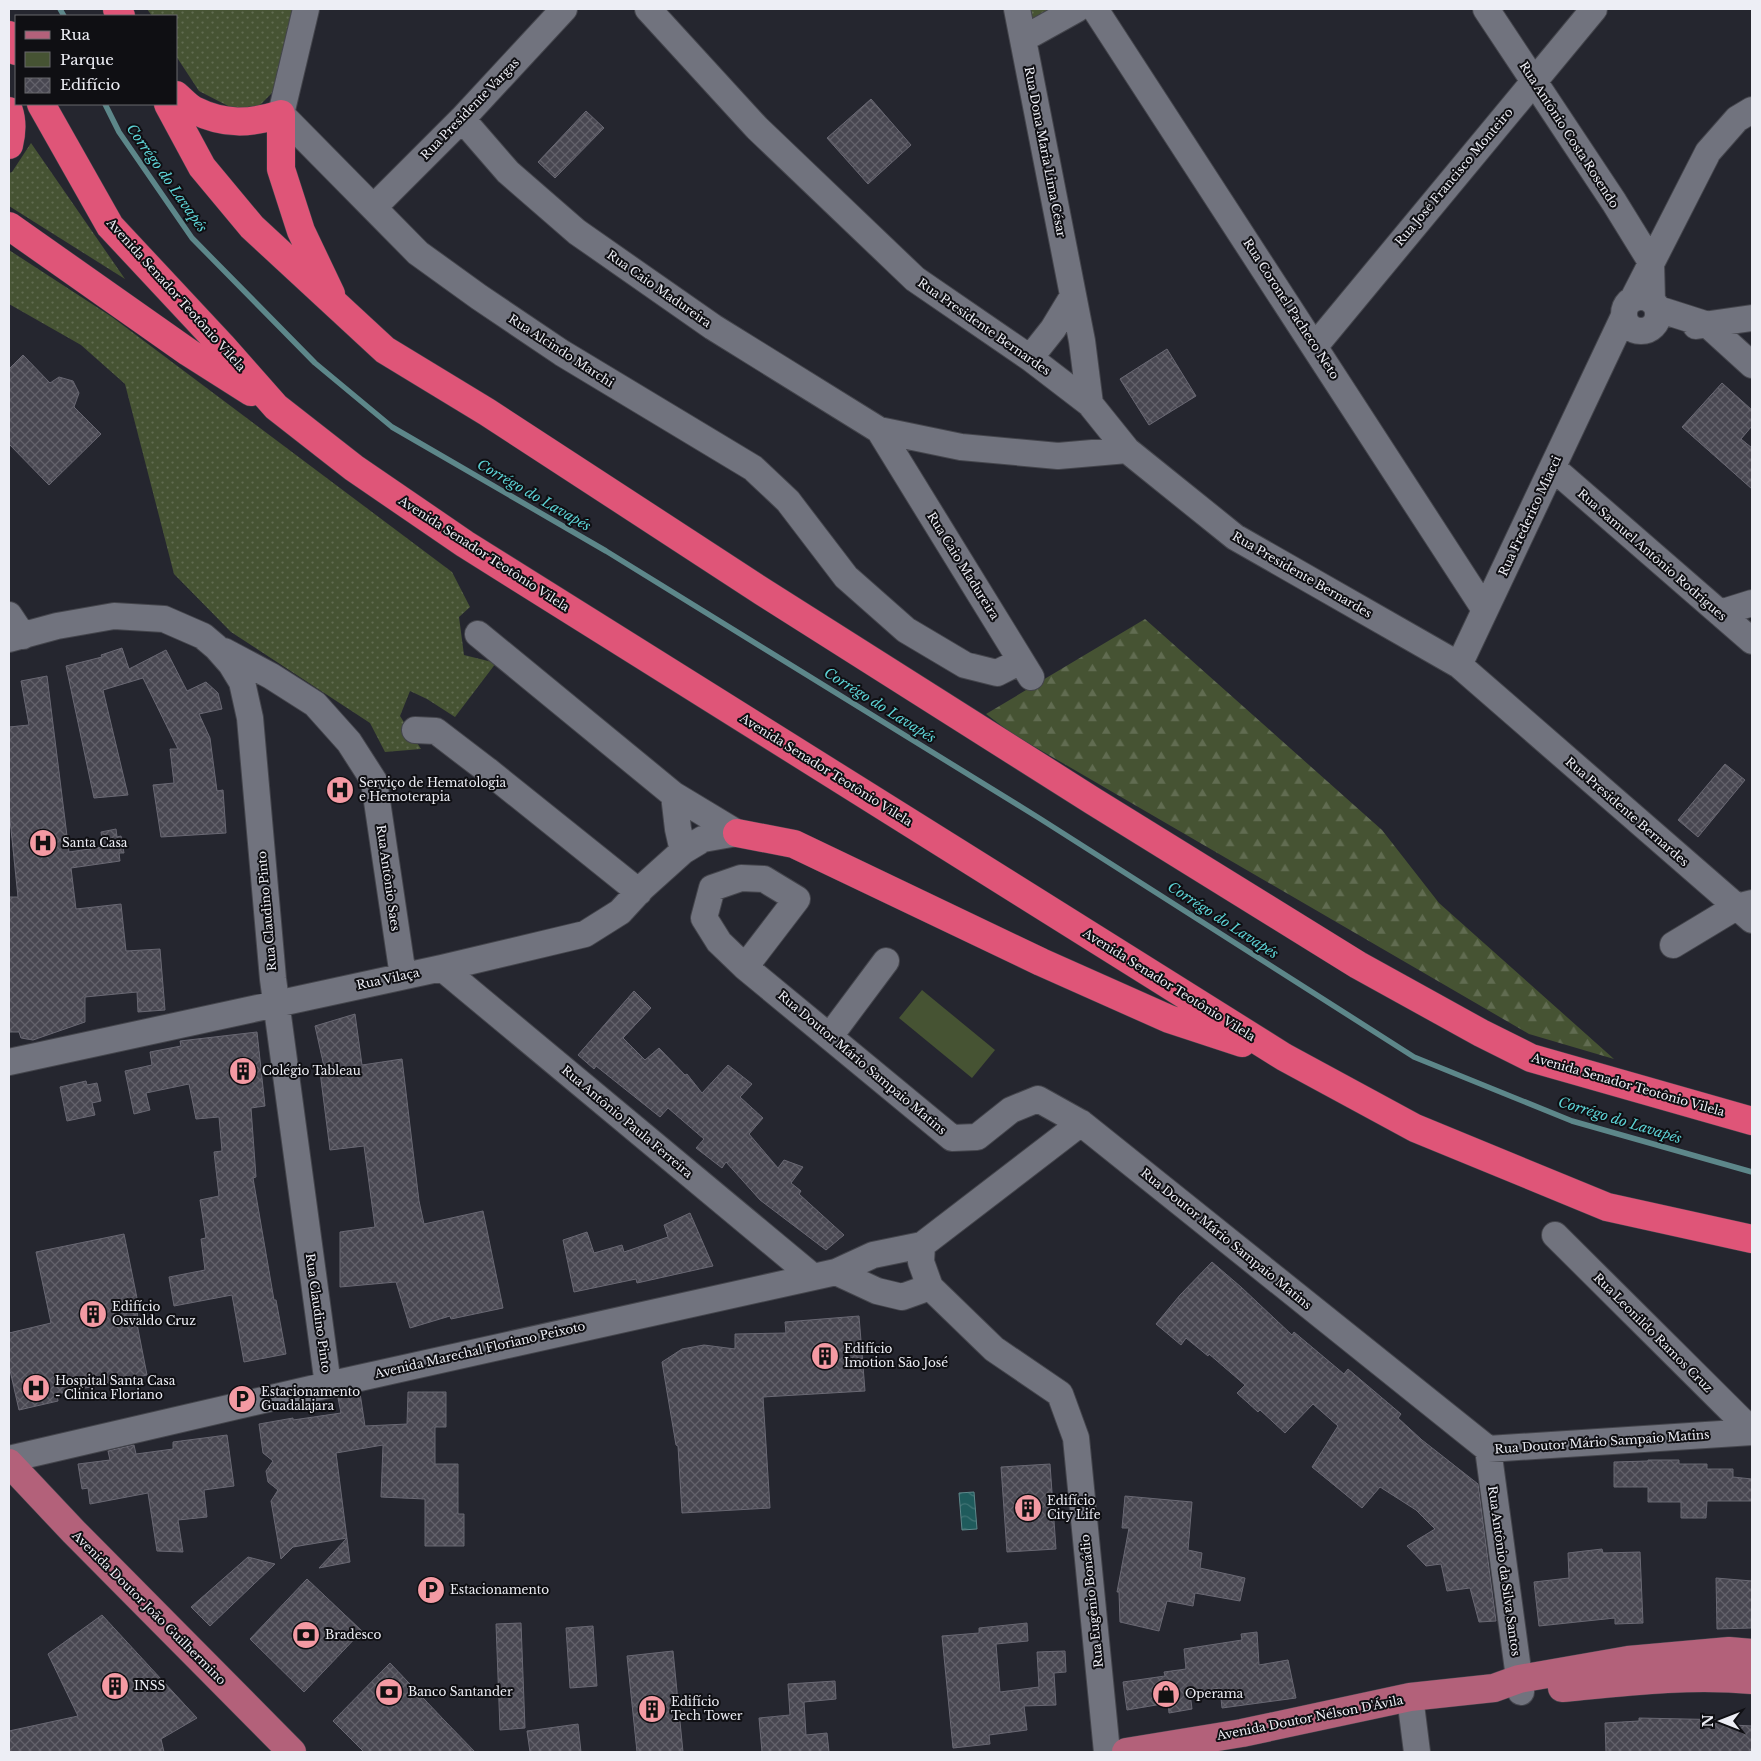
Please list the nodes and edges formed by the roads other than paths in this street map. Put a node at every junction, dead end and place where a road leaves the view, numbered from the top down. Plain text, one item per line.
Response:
1 (306, 9) edge
2 (564, 9) edge
3 (648, 9) edge
4 (1017, 9) edge
5 (1077, 9) edge
6 (1095, 9) edge
7 (1486, 9) edge
8 (1594, 9) edge
9 (9, 35) edge
10 (1024, 39) junction
11 (15, 49) edge
12 (1534, 80) junction
13 (178, 97) edge
14 (43, 105) edge
15 (169, 105) edge
16 (1752, 110) edge
17 (9, 111) edge
18 (281, 114) junction
19 (462, 119) junction
20 (9, 145) edge
21 (374, 207) junction
22 (9, 226) edge
23 (1651, 262) junction
24 (1073, 296) junction
25 (338, 308) junction
26 (1643, 315) junction
27 (1752, 318) edge
28 (1708, 325) junction
29 (1315, 346) junction
30 (1030, 358) junction
31 (1752, 364) edge
32 (1090, 404) junction
33 (276, 407) junction
34 (879, 430) junction
35 (1126, 450) junction
36 (1553, 468) junction
37 (1752, 603) edge
38 (1485, 610) junction
39 (1720, 613) junction
40 (13, 630) edge
41 (478, 634) dead end
42 (1752, 641) edge
43 (216, 647) junction
44 (1459, 665) junction
45 (1026, 669) joint
46 (415, 730) dead end
47 (674, 795) junction
48 (737, 833) junction
49 (683, 851) junction
50 (639, 892) junction
51 (1747, 910) edge
52 (1673, 945) dead end
53 (886, 961) dead end
54 (745, 967) dead end
55 (442, 968) junction
56 (403, 976) junction
57 (276, 1004) junction
58 (830, 1036) junction
59 (1284, 1057) junction
60 (9, 1062) edge
61 (1752, 1121) edge
62 (1081, 1123) junction
63 (1554, 1235) dead end
64 (1752, 1239) edge
65 (922, 1246) junction
66 (824, 1274) junction
67 (930, 1287) junction
68 (328, 1385) junction
69 (1752, 1432) edge
70 (1488, 1450) junction
71 (9, 1461) edge
72 (1752, 1653) edge
73 (1752, 1680) edge
74 (1511, 1686) junction
75 (1410, 1698) junction
76 (292, 1752) edge
77 (1107, 1752) edge
78 (1126, 1752) edge
79 (1417, 1752) edge

1 - 18 street
2 - 19 street, Rua Presidente Vargas
3 - 30 street, Rua Presidente Bernardes
4 - 10 street, Rua Dona Maria Lima César
5 - 10 street
6 - 29 street, Rua Coronel Pacheco Neto
7 - 12 street, Rua Antônio Costa Rosendo
8 - 12 street, Rua José Francisco Monteiro
9 - 11 highway
10 - 24 street, Rua Dona Maria Lima César
12 - 23 street, Rua Antônio Costa Rosendo
12 - 29 street, Rua José Francisco Monteiro
13 - 18 highway
14 - 33 highway, Avenida Senador Teotônio Vilela
15 - 25 highway, Avenida Senador Teotônio Vilela
16 - 23 street, Rua Frederico Miacci
17 - 20 highway
18 - 21 street, Rua Alcindo Marchi
18 - 25 highway
19 - 21 street, Rua Presidente Vargas
19 - 34 street, Rua Caio Madureira
21 - 45 street, Rua Alcindo Marchi
22 - 33 highway
23 - 26 street, Rua Frederico Miacci
24 - 30 street
24 - 32 street, Rua Dona Maria Lima César
25 - 61 highway, Avenida Senador Teotônio Vilela
26 - 28 street
26 - 36 street, Rua Frederico Miacci
27 - 28 street
28 - 31 street
29 - 38 street, Rua Coronel Pacheco Neto
30 - 32 street, Rua Presidente Bernardes
32 - 35 street, Rua Presidente Bernardes
33 - 59 highway, Avenida Senador Teotônio Vilela
34 - 35 street, Rua Caio Madureira
34 - 45 street, Rua Caio Madureira
35 - 44 street, Rua Presidente Bernardes
36 - 38 street, Rua Frederico Miacci
36 - 39 street, Rua Samuel Antônio Rodrigues
37 - 39 street
38 - 44 street, Rua Frederico Miacci
39 - 42 street, Rua Samuel Antônio Rodrigues
40 - 43 street, Rua Claudino Pinto
41 - 47 street
43 - 56 street, Rua Antônio Saes
43 - 57 street, Rua Claudino Pinto
44 - 51 street, Rua Presidente Bernardes
46 - 50 street
47 - 48 street
47 - 49 street
48 - 49 street, Rua Vilaça
48 - 59 highway
49 - 50 street, Rua Vilaça
50 - 55 street, Rua Vilaça
51 - 52 street
53 - 58 street
54 - 58 street, Rua Doutor Mário Sampaio Matins
55 - 56 street, Rua Vilaça
55 - 66 street, Rua Antônio Paula Ferreira
56 - 57 street, Rua Vilaça
57 - 60 street, Rua Vilaça
57 - 68 street, Rua Claudino Pinto
58 - 62 street, Rua Doutor Mário Sampaio Matins
59 - 64 highway, Avenida Senador Teotônio Vilela
62 - 65 street, Avenida Marechal Floriano Peixoto
62 - 70 street, Rua Doutor Mário Sampaio Matins
63 - 69 street, Rua Leonildo Ramos Cruz
65 - 66 street, Avenida Marechal Floriano Peixoto
65 - 67 street, Rua Eugênio Bonádio
66 - 67 street
66 - 68 street, Avenida Marechal Floriano Peixoto
67 - 77 street, Rua Eugênio Bonádio
68 - 71 street, Avenida Marechal Floriano Peixoto
69 - 70 street, Rua Doutor Mário Sampaio Matins
70 - 74 street, Rua Antônio da Silva Santos
71 - 76 main road, Avenida Doutor João Guilhermino
72 - 74 main road, Avenida Doutor Nélson D'Ávila
73 - 74 main road, Avenida Doutor Nélson D'Ávila
74 - 75 main road, Avenida Doutor Nélson D'Ávila
75 - 78 main road, Avenida Doutor Nélson D'Ávila
75 - 79 street

